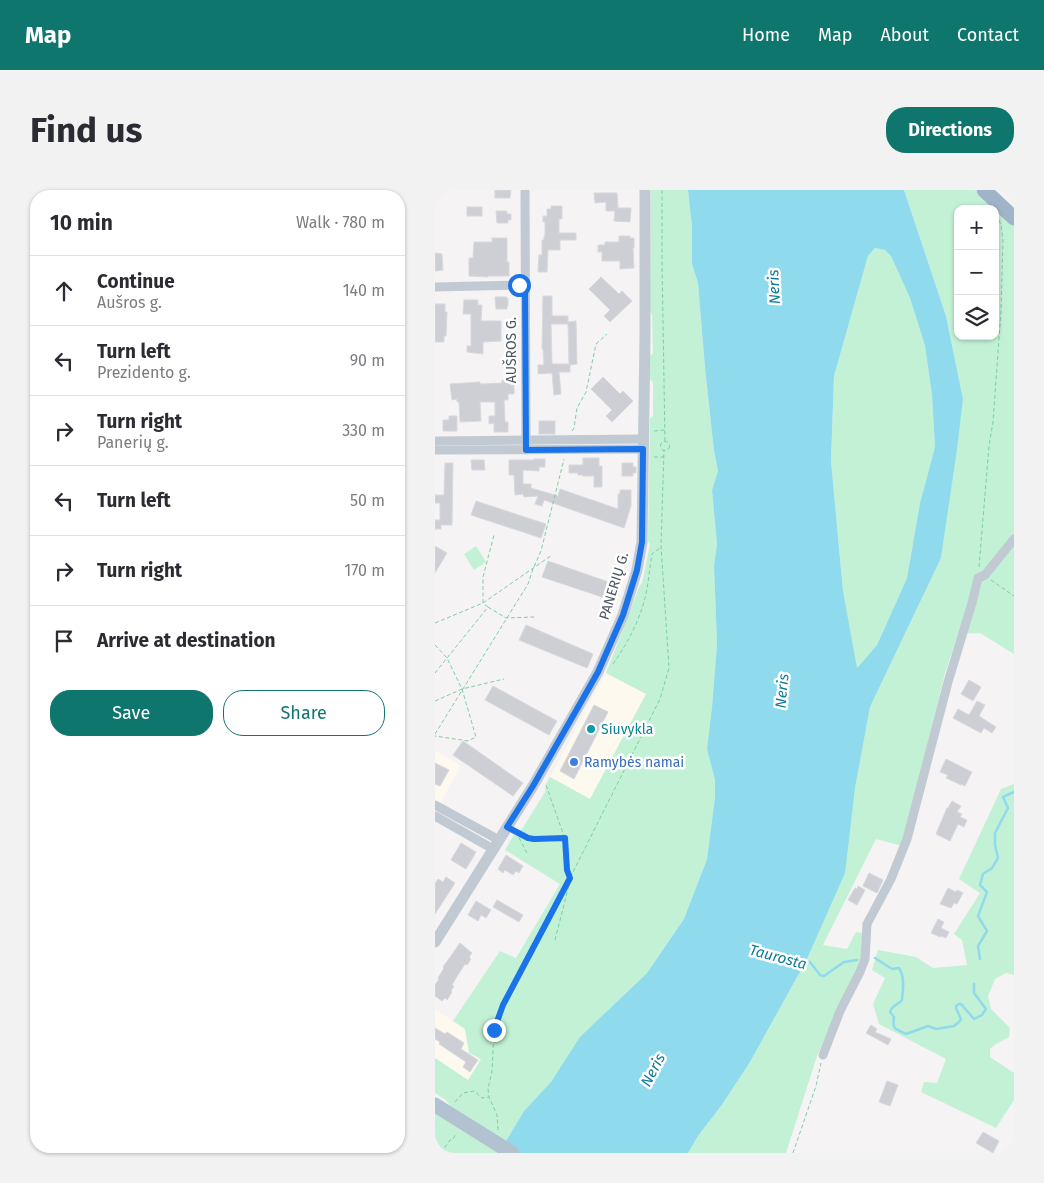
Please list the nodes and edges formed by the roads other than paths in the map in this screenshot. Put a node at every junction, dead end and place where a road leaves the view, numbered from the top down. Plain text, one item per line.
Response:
1 (525, 190) edge
2 (645, 190) edge
3 (984, 190) edge
4 (1014, 218) edge
5 (525, 284) junction
6 (435, 287) edge
7 (435, 441) edge
8 (643, 444) junction
9 (525, 446) junction
10 (435, 450) edge
11 (1014, 539) edge
12 (435, 804) edge
13 (435, 816) edge
14 (496, 844) junction
15 (435, 942) edge
16 (823, 1055) road end
17 (435, 1105) edge
18 (512, 1153) edge

1 - 5 street, AUŠROS G.
2 - 8 street, PANERIŲ G.
3 - 4 highway
5 - 6 street
5 - 9 street, AUŠROS G.
7 - 9 street
8 - 9 street
8 - 9 street
8 - 14 street, PANERIŲ G.
9 - 10 street
11 - 16 street
12 - 14 street
13 - 14 street
14 - 15 street, PANERIŲ G.
17 - 18 main road

